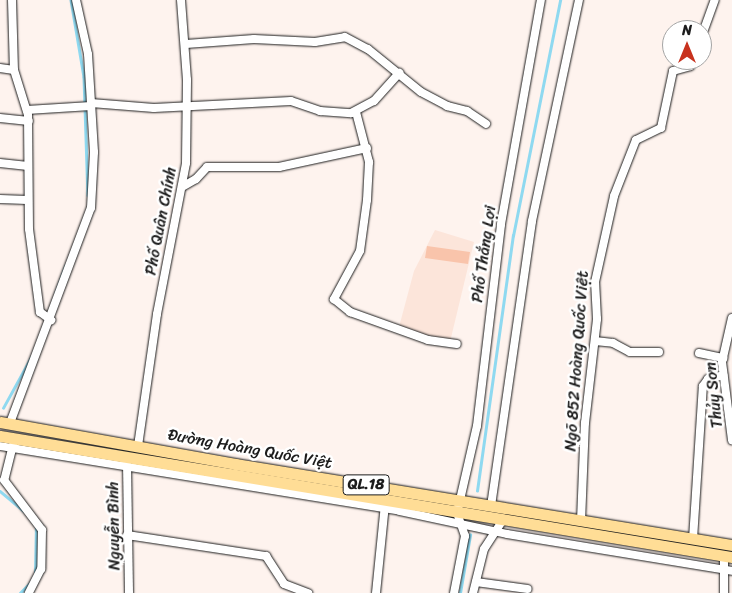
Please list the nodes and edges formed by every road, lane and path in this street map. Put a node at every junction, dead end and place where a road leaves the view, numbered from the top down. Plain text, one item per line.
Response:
1 (12, 0) edge
2 (76, 0) edge
3 (181, 0) edge
4 (541, 0) edge
5 (579, 0) edge
6 (715, 0) edge
7 (708, 20) edge
8 (186, 44) junction
9 (0, 68) edge
10 (14, 70) junction
11 (676, 70) edge
12 (399, 73) junction
13 (89, 105) junction
14 (187, 105) junction
15 (27, 110) junction
16 (356, 112) junction
17 (0, 118) edge
18 (29, 120) junction
19 (486, 124) dead end
20 (367, 148) junction
21 (0, 163) edge
22 (28, 166) junction
23 (182, 187) junction
24 (0, 199) edge
25 (27, 200) junction
26 (49, 319) junction
27 (732, 320) edge
28 (595, 341) junction
29 (457, 344) dead end
30 (659, 352) dead end
31 (699, 353) dead end
32 (723, 358) junction
33 (724, 375) junction
34 (5, 422) edge
35 (0, 436) edge
36 (732, 440) edge
37 (14, 443) junction
38 (0, 446) edge
39 (138, 446) junction
40 (127, 463) junction
41 (460, 500) junction
42 (386, 504) junction
43 (491, 506) junction
44 (459, 519) junction
45 (581, 521) junction
46 (500, 526) junction
47 (127, 535) junction
48 (693, 539) junction
49 (732, 545) edge
50 (728, 557) edge
51 (723, 570) junction
52 (732, 571) edge
53 (476, 582) junction
54 (528, 589) dead end
55 (29, 593) edge
56 (129, 593) edge
57 (308, 593) edge
58 (376, 593) edge
59 (454, 593) edge
60 (473, 593) edge
61 (724, 593) edge

1 - 10 street
2 - 13 street
3 - 8 street, Phố Quân Chính
4 - 41 street, Phố Thắng Lợi
5 - 43 street
6 - 7 street
8 - 12 street
8 - 14 street, Phố Quân Chính
9 - 10 street
10 - 15 street
11 - 28 street, Ngõ 852 Hoàng Quốc Việt
12 - 16 street
12 - 19 street
13 - 14 street
13 - 15 street
13 - 26 street
14 - 16 street
14 - 23 street, Phố Quân Chính
15 - 18 street
16 - 20 street
17 - 18 street
18 - 22 street
20 - 23 street
20 - 29 street
21 - 22 street
22 - 25 street
23 - 39 street, Phố Quân Chính
24 - 25 street
25 - 26 street
26 - 34 street
27 - 32 street, Thủy Sơn
28 - 30 street
28 - 45 street, Ngõ 852 Hoàng Quốc Việt
31 - 32 street
32 - 33 street, Thủy Sơn
33 - 36 street, Thủy Sơn
33 - 48 street
34 - 39 highway, Đường Hoàng Quốc Việt / QL.18
35 - 37 highway, Đường Hoàng Quốc Việt / QL.18
37 - 38 street
37 - 40 highway, Đường Hoàng Quốc Việt / QL.18
37 - 55 street
39 - 41 highway, Đường Hoàng Quốc Việt / QL.18
40 - 42 highway, Đường Hoàng Quốc Việt / QL.18
40 - 47 street, Nguyễn Bình
41 - 43 highway, Đường Hoàng Quốc Việt / QL.18
41 - 44 street, Phố Thắng Lợi
42 - 44 highway, Đường Hoàng Quốc Việt / QL.18
42 - 58 street
43 - 45 highway, Đường Hoàng Quốc Việt / QL.18
44 - 46 highway, Đường Hoàng Quốc Việt / QL.18
44 - 59 street
45 - 48 highway, Đường Hoàng Quốc Việt / QL.18
46 - 50 highway, Đường Hoàng Quốc Việt / QL.18
46 - 51 street
46 - 53 street
47 - 56 street, Nguyễn Bình
47 - 57 street
48 - 49 highway, Đường Hoàng Quốc Việt / QL.18
50 - 51 street
51 - 52 street
51 - 61 street
53 - 54 street
53 - 60 street

